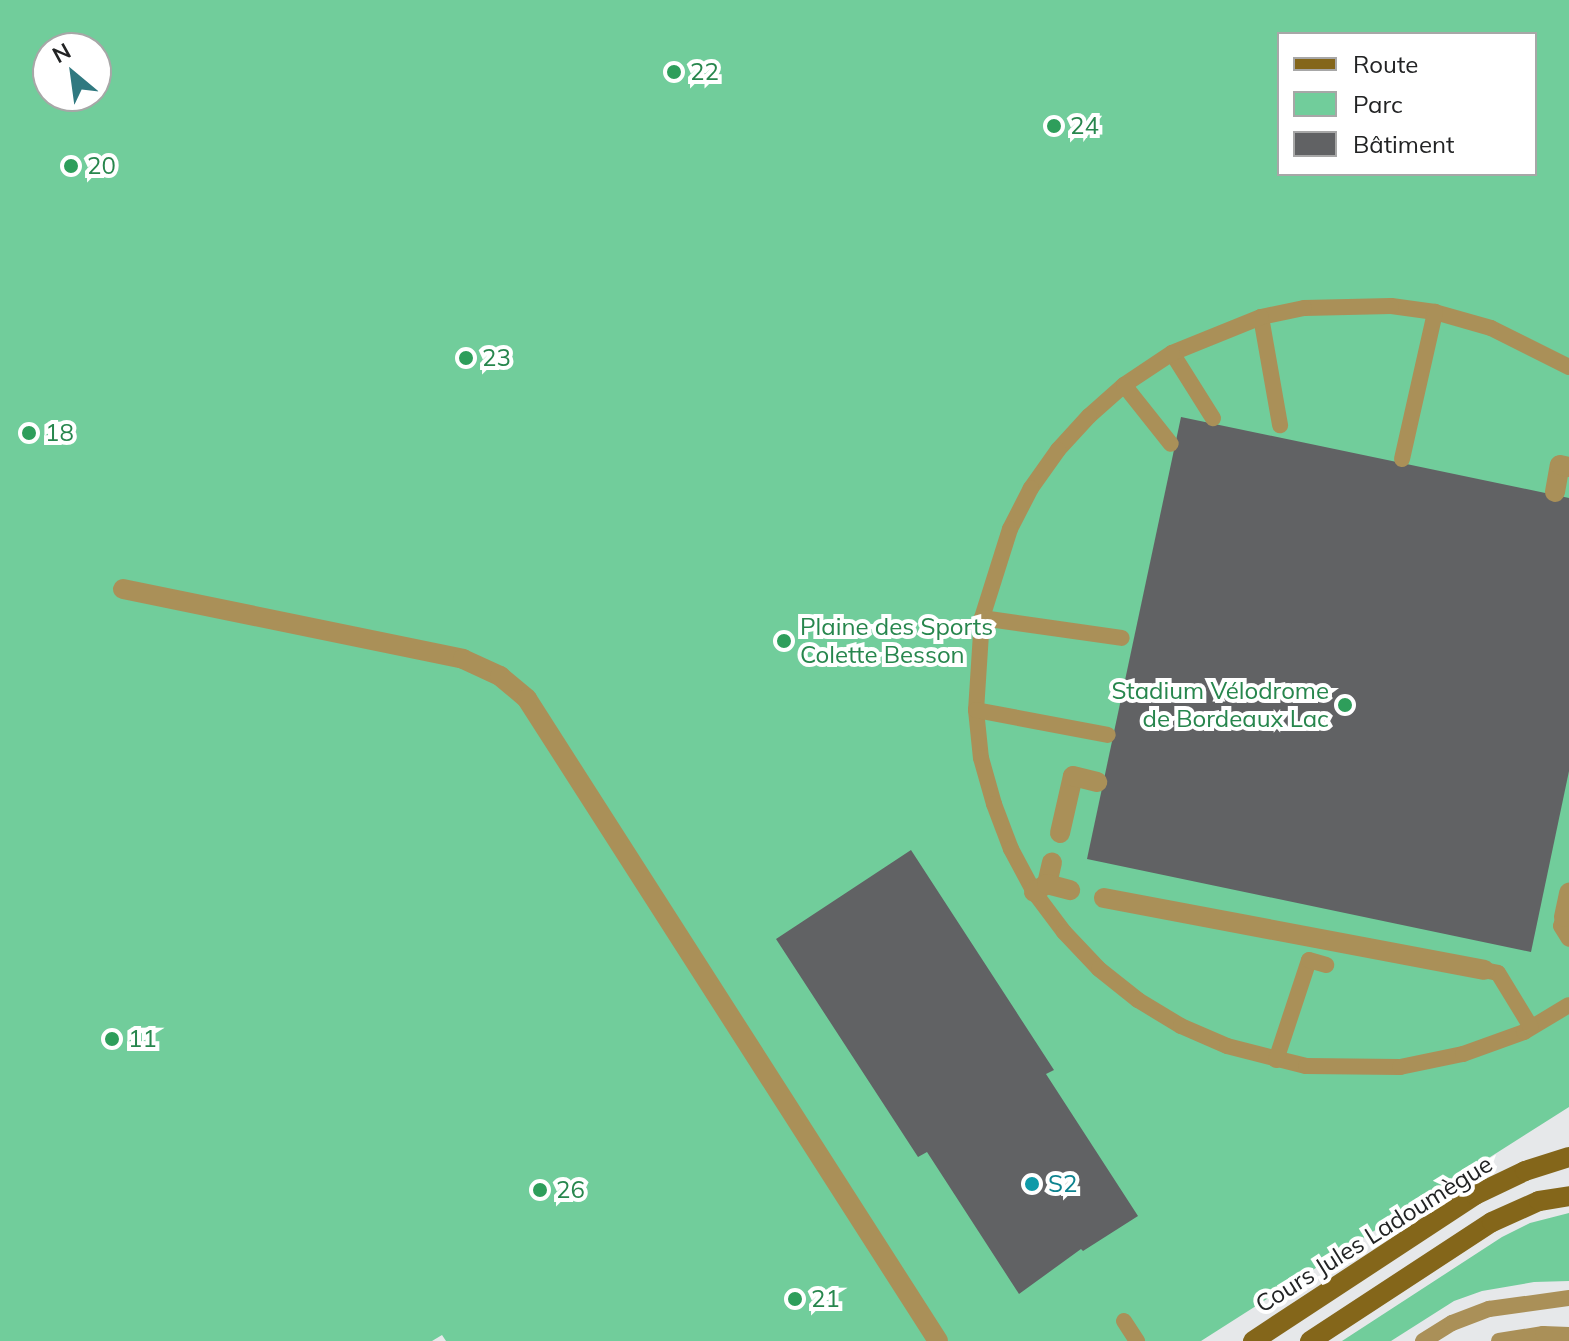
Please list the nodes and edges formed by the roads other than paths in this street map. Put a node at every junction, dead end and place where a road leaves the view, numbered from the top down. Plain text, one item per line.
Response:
1 (1435, 312) junction
2 (1261, 317) junction
3 (1172, 353) junction
4 (1569, 367) edge
5 (1124, 385) junction
6 (1213, 418) dead end
7 (1280, 425) dead end
8 (1171, 444) dead end
9 (1402, 459) dead end
10 (1569, 467) edge
11 (1555, 492) dead end
12 (123, 589) dead end
13 (982, 618) junction
14 (1122, 638) dead end
15 (976, 710) junction
16 (1108, 735) dead end
17 (1097, 782) dead end
18 (1060, 833) dead end
19 (1052, 863) dead end
20 (1041, 888) junction
21 (1070, 890) dead end
22 (1569, 893) edge
23 (1104, 898) dead end
24 (1564, 917) joint
25 (1569, 939) edge
26 (1326, 965) dead end
27 (1484, 970) joint
28 (1569, 1005) edge
29 (1531, 1027) junction
30 (1276, 1060) junction
31 (1569, 1157) edge
32 (1569, 1196) edge
33 (1569, 1298) edge
34 (1124, 1321) dead end
35 (1569, 1335) edge
36 (938, 1341) edge
37 (1137, 1341) edge
38 (1253, 1341) edge
39 (1310, 1341) edge
40 (1423, 1341) edge
41 (1499, 1341) edge

1 - 2 lane
1 - 4 lane
1 - 9 lane
2 - 3 lane
2 - 7 lane
3 - 5 lane
3 - 6 lane
5 - 8 lane
5 - 13 lane
10 - 11 street
12 - 36 street
13 - 14 lane
13 - 15 lane
15 - 16 lane
15 - 20 lane
17 - 18 street
19 - 20 street
20 - 21 street
20 - 30 lane
22 - 24 street
23 - 27 street
24 - 25 lane
26 - 30 lane
27 - 29 lane
28 - 29 lane
29 - 30 lane
31 - 38 main road, Cours Jules Ladoumègue
32 - 39 main road
33 - 40 lane
34 - 37 lane
35 - 41 lane

